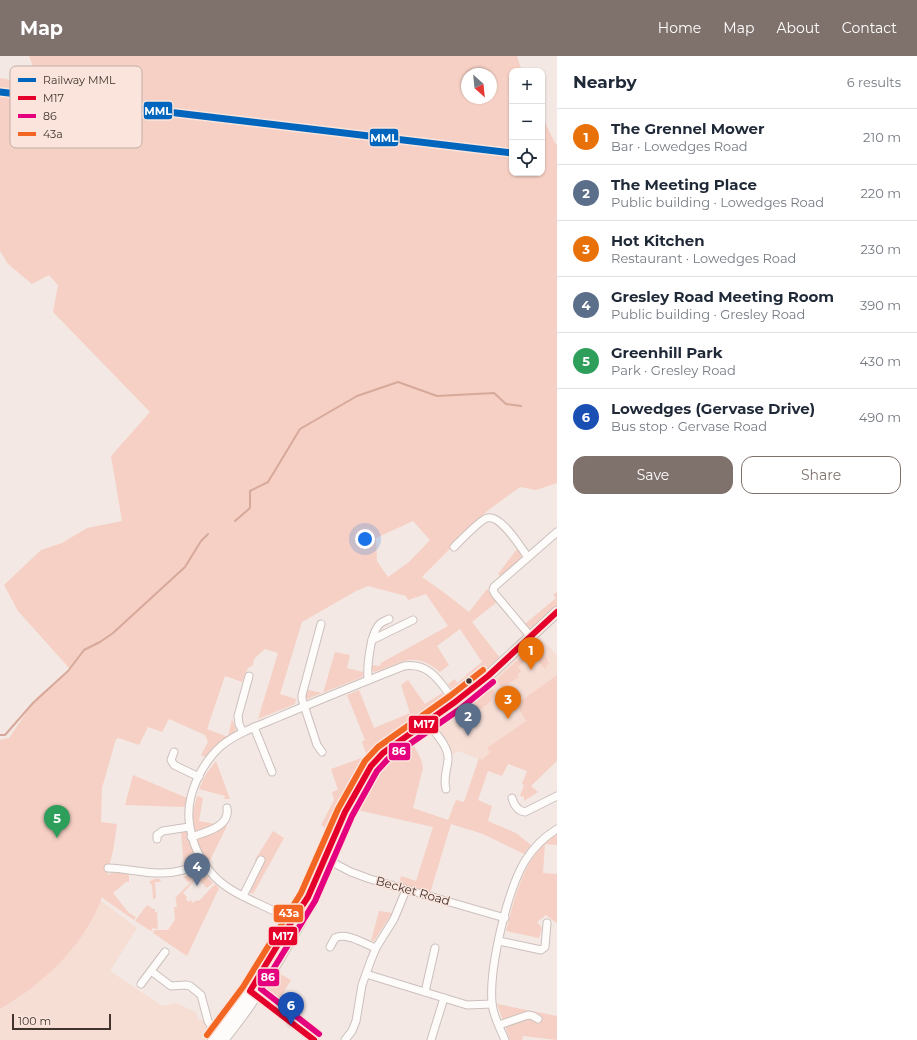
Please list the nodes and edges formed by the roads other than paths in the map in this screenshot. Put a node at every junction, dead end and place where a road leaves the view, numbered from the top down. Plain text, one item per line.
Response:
1 (557, 532) edge
2 (454, 547) dead end
3 (528, 558) junction
4 (557, 612) edge
5 (389, 619) dead end
6 (413, 620) dead end
7 (321, 624) dead end
8 (531, 637) junction
9 (372, 640) junction
10 (249, 676) dead end
11 (368, 680) junction
12 (455, 702) junction
13 (304, 706) junction
14 (427, 722) junction
15 (254, 727) junction
16 (243, 732) junction
17 (174, 752) dead end
18 (322, 752) dead end
19 (272, 772) dead end
20 (199, 777) junction
21 (446, 788) dead end
22 (557, 796) edge
23 (512, 798) dead end
24 (227, 808) dead end
25 (190, 827) junction
26 (557, 829) edge
27 (191, 837) junction
28 (157, 839) dead end
29 (324, 858) junction
30 (262, 860) dead end
31 (203, 863) junction
32 (108, 868) dead end
33 (406, 890) junction
34 (243, 896) junction
35 (505, 918) junction
36 (295, 923) junction
37 (547, 923) dead end
38 (499, 941) junction
39 (330, 947) dead end
40 (376, 948) junction
41 (435, 948) dead end
42 (165, 952) dead end
43 (151, 971) junction
44 (366, 974) junction
45 (141, 984) dead end
46 (424, 992) junction
47 (254, 993) junction
48 (444, 998) junction
49 (492, 1004) junction
50 (538, 1019) dead end
51 (499, 1026) junction
52 (218, 1038) edge
53 (314, 1040) edge
54 (345, 1040) edge
55 (432, 1040) edge
56 (505, 1040) edge

1 - 3 street
2 - 3 street
3 - 8 street
4 - 8 street
5 - 9 street
6 - 9 street
7 - 13 street
8 - 12 street
9 - 11 street
10 - 16 street
11 - 12 street
11 - 13 street
12 - 14 street
13 - 15 street
13 - 18 street
14 - 21 street
14 - 29 street
15 - 16 street
15 - 19 street
16 - 20 street
17 - 20 street
20 - 25 street
22 - 23 street
24 - 27 street
25 - 27 street
25 - 28 street
26 - 35 street
27 - 31 street
29 - 33 street, Becket Road
29 - 36 street
30 - 34 street
31 - 32 street
31 - 34 street
33 - 35 street, Becket Road
33 - 40 street
34 - 36 street
35 - 38 street
36 - 47 street
37 - 38 street
38 - 49 street
39 - 40 street
40 - 44 street
41 - 46 street
42 - 43 street
43 - 45 street
43 - 52 street
44 - 46 street
44 - 54 street
46 - 48 street
47 - 52 street
47 - 53 street
48 - 49 street
48 - 55 street
49 - 51 street
50 - 51 street
51 - 56 street

